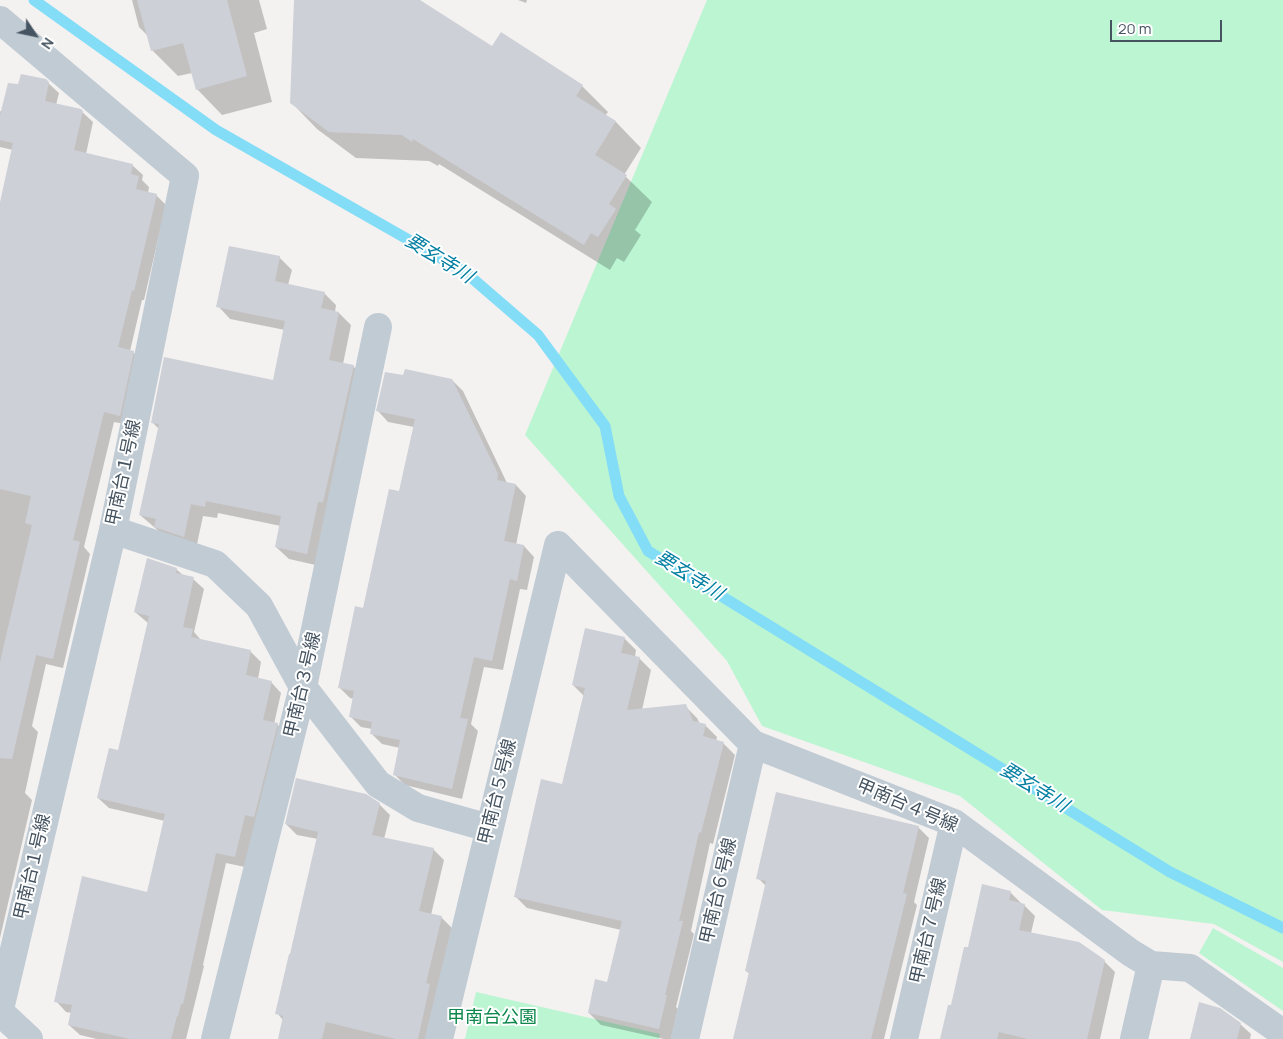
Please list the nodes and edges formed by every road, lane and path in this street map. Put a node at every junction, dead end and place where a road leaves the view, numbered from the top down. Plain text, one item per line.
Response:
1 (1, 23) edge
2 (378, 327) dead end
3 (113, 530) junction
4 (558, 545) joint
5 (303, 687) junction
6 (753, 744) junction
7 (954, 823) junction
8 (489, 828) junction
9 (1151, 965) junction
10 (0, 1009) edge
11 (0, 1012) edge
12 (1283, 1033) edge
13 (29, 1039) edge
14 (215, 1039) edge
15 (438, 1039) edge
16 (685, 1039) edge
17 (904, 1039) edge
18 (1134, 1039) edge

1 - 3 street, 甲南台１号線
2 - 5 street, 甲南台３号線
3 - 5 street
3 - 10 street, 甲南台１号線
4 - 6 street, 甲南台４号線
4 - 8 street, 甲南台５号線
5 - 8 street
5 - 14 street, 甲南台３号線
6 - 7 street, 甲南台４号線
6 - 16 street, 甲南台６号線
7 - 9 street, 甲南台４号線
7 - 17 street, 甲南台７号線
8 - 15 street, 甲南台５号線
9 - 12 street, 甲南台４号線
9 - 18 street
11 - 13 street

